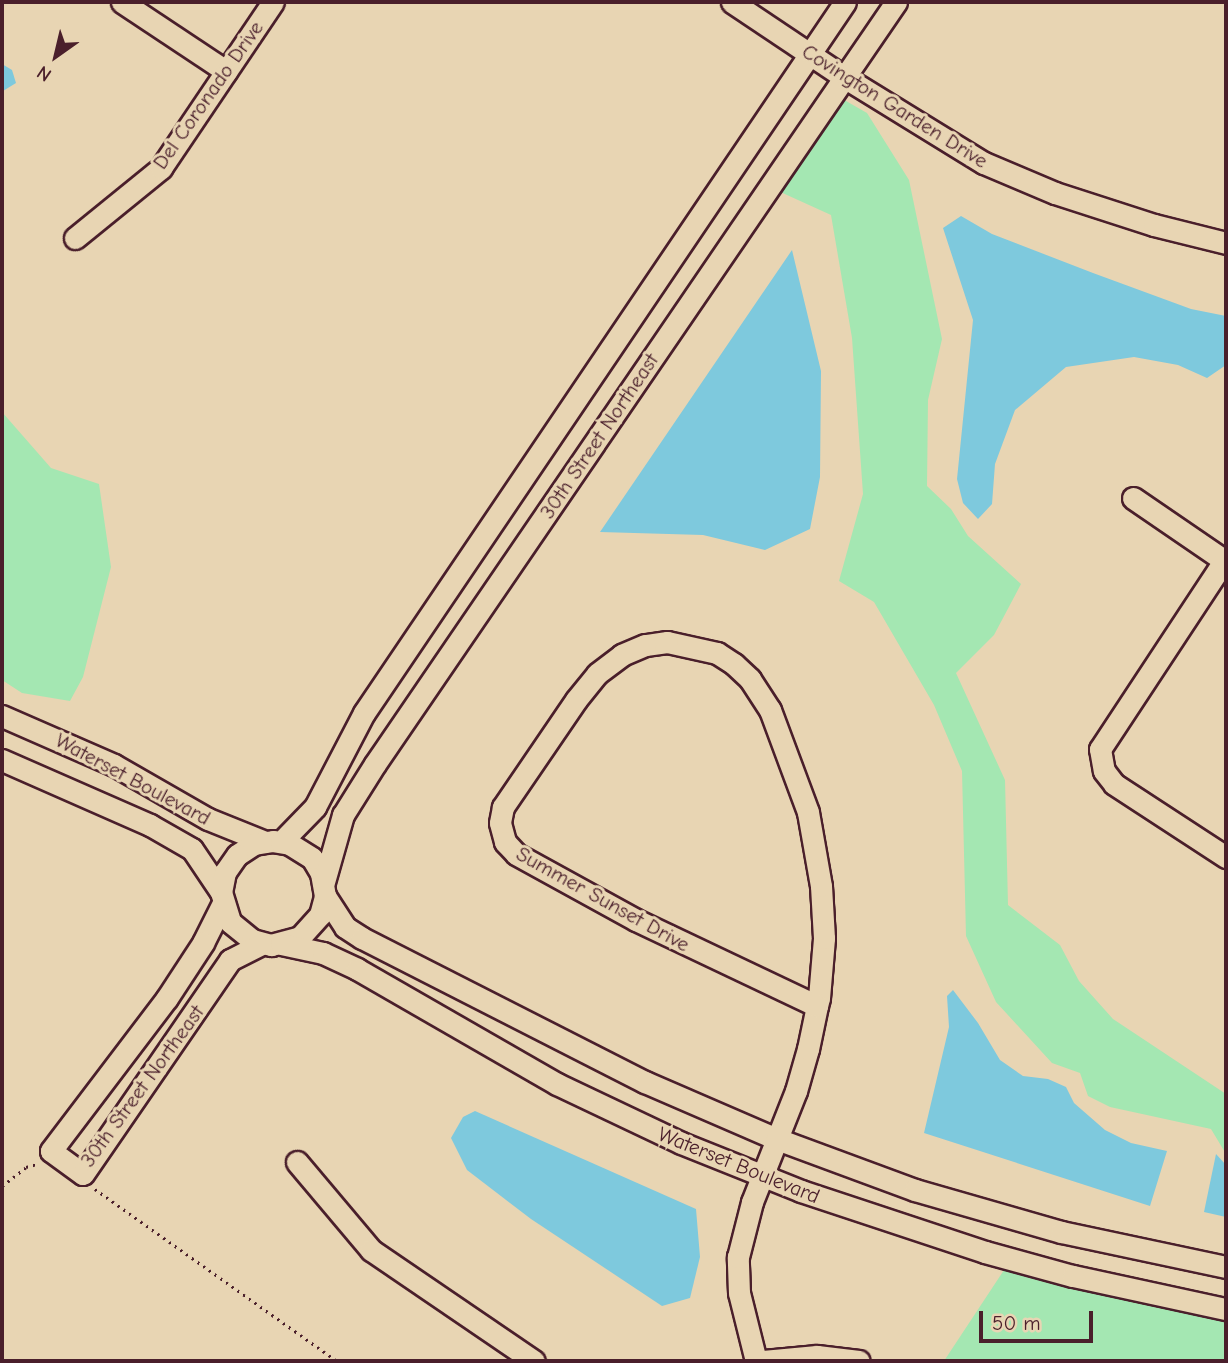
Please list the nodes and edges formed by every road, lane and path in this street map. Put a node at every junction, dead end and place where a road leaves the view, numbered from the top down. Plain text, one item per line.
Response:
1 (122, 2) edge
2 (273, 2) edge
3 (732, 2) edge
4 (845, 2) edge
5 (896, 2) edge
6 (809, 53) junction
7 (226, 72) junction
8 (844, 77) junction
9 (75, 238) dead end
10 (1226, 243) edge
11 (1133, 498) dead end
12 (1225, 560) edge
13 (2, 716) edge
14 (2, 760) edge
15 (273, 842) junction
16 (1226, 857) edge
17 (324, 889) junction
18 (222, 898) junction
19 (271, 944) junction
20 (817, 1006) junction
21 (777, 1139) junction
22 (47, 1161) dead end
23 (297, 1162) dead end
24 (762, 1176) junction
25 (87, 1184) dead end
26 (2, 1186) edge
27 (1226, 1267) edge
28 (1226, 1309) edge
29 (337, 1361) edge
30 (534, 1361) edge
31 (756, 1361) edge
32 (763, 1361) edge
33 (859, 1361) edge

1 - 7 street
2 - 7 street, Del Coronado Drive
3 - 6 street, Covington Garden Drive
4 - 6 street, 30th Street Northeast
5 - 8 street, 30th Street Northeast
6 - 8 street, Covington Garden Drive
6 - 15 street, 30th Street Northeast
7 - 9 street, Del Coronado Drive
8 - 10 street, Covington Garden Drive
8 - 17 street, 30th Street Northeast
11 - 12 street
12 - 16 street
13 - 15 street, Waterset Boulevard
14 - 18 street, Waterset Boulevard
15 - 17 street
15 - 18 street
17 - 19 street
17 - 21 street, Waterset Boulevard
18 - 19 street
18 - 19 street, 30th Street Northeast
19 - 24 street, Waterset Boulevard
20 - 20 street, Summer Sunset Drive
20 - 21 street, Summer Sunset Drive
21 - 24 street, Summer Sunset Drive
21 - 27 street, Waterset Boulevard
22 - 26 path
23 - 30 street
24 - 28 street, Waterset Boulevard
24 - 31 street, Summer Sunset Drive
25 - 29 path
32 - 33 street

